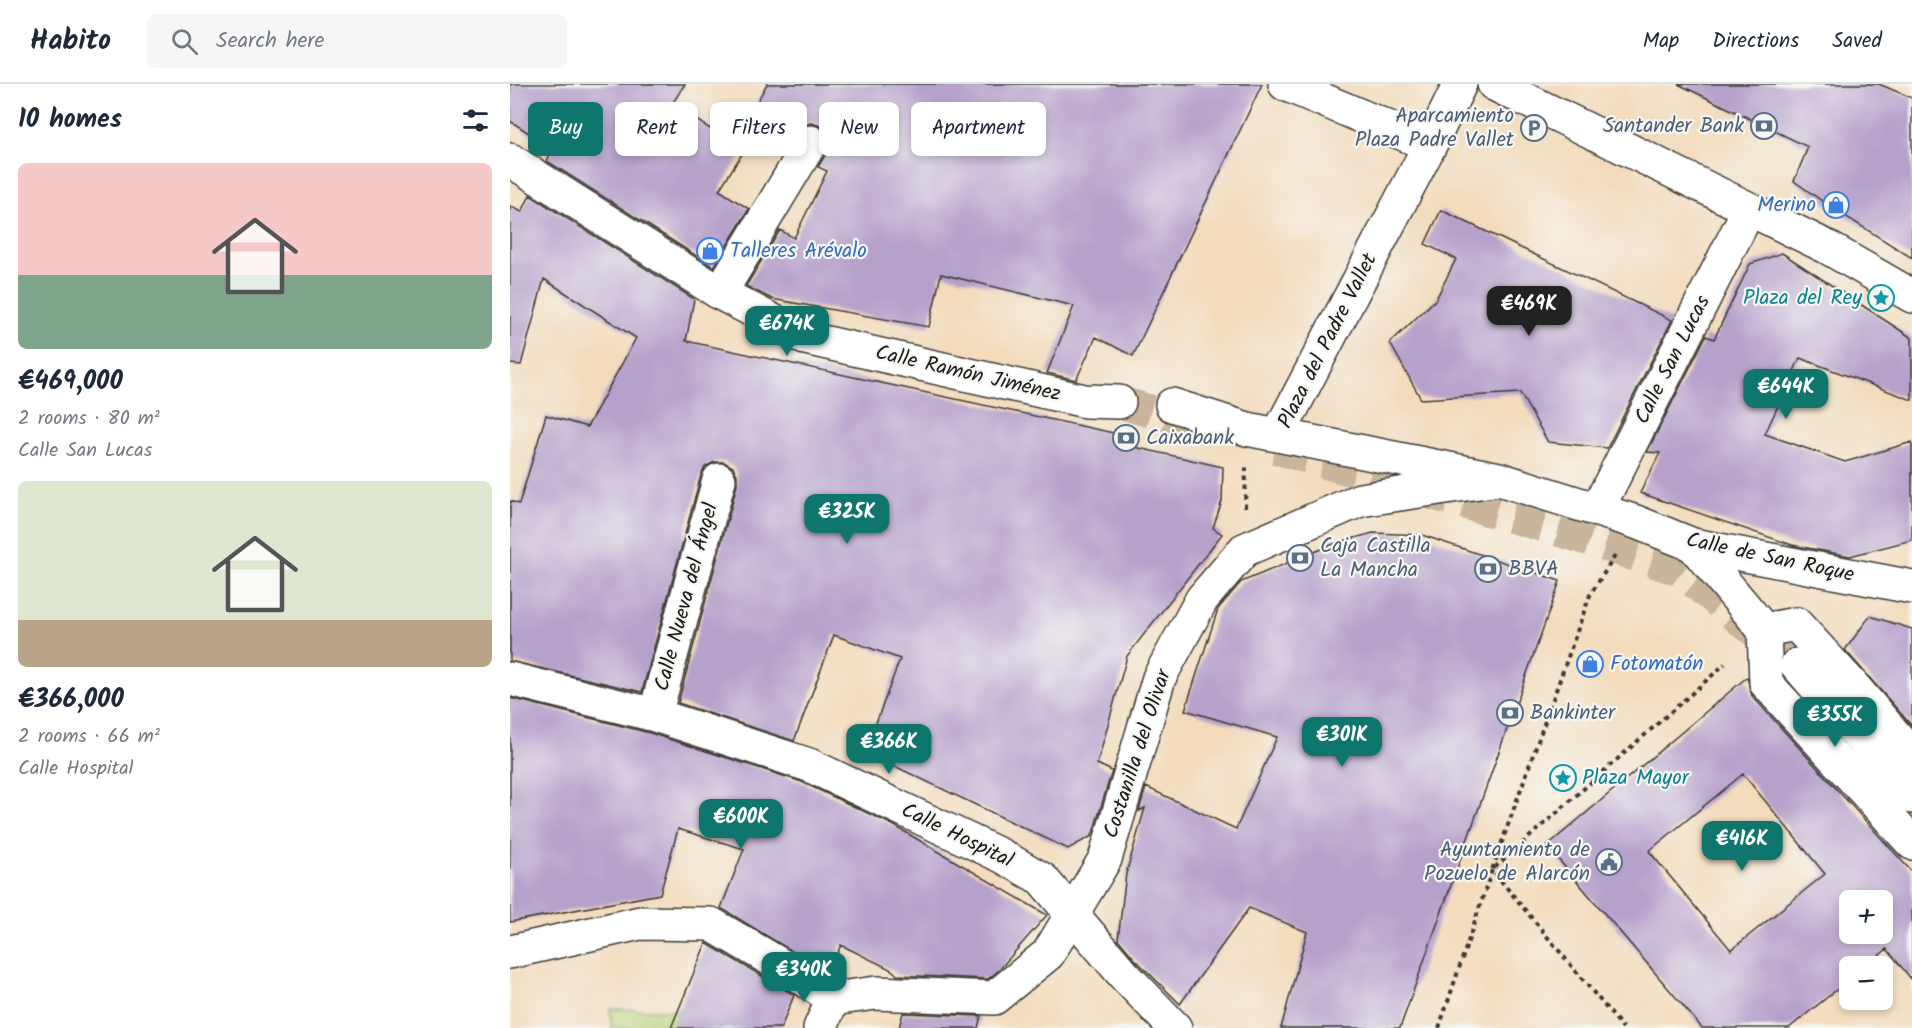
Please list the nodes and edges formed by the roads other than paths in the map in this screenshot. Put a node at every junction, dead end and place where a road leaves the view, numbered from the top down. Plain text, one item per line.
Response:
1 (1285, 84) edge
2 (1460, 84) edge
3 (1494, 84) edge
4 (811, 142) dead end
5 (1430, 145) junction
6 (510, 160) edge
7 (1749, 209) junction
8 (720, 293) junction
9 (1912, 296) edge
10 (1119, 402) tunnel mouth
11 (1172, 405) tunnel mouth
12 (1263, 432) junction
13 (1498, 479) junction
14 (719, 480) dead end
15 (1597, 510) junction
16 (1694, 545) junction
17 (1912, 587) edge
18 (1764, 630) junction
19 (1797, 665) tunnel mouth
20 (510, 679) edge
21 (655, 715) junction
22 (1912, 754) edge
23 (1912, 797) edge
24 (1912, 843) edge
25 (1071, 915) junction
26 (510, 952) edge
27 (827, 1013) edge
28 (1175, 1028) edge

1 - 5 street
2 - 5 street, Plaza del Padre Vallet
3 - 7 street
4 - 8 street
5 - 12 street, Plaza del Padre Vallet
6 - 8 street, Calle Ramón Jiménez
7 - 9 street
7 - 15 street, Calle San Lucas
8 - 10 street, Calle Ramón Jiménez
11 - 12 street
12 - 13 street, Plaza del Padre Vallet
13 - 15 street, Plaza del Padre Vallet
13 - 25 street, Costanilla del Olivar
14 - 21 street, Calle Nueva del Ángel
15 - 16 street, Calle de San Roque
16 - 17 street, Calle de San Roque
16 - 18 street
18 - 22 street
18 - 24 street
19 - 23 street
20 - 21 street, Calle Hospital
21 - 25 street, Calle Hospital
25 - 27 street, Costanilla del Olivar
25 - 28 street, Calle Hospital
26 - 27 street

